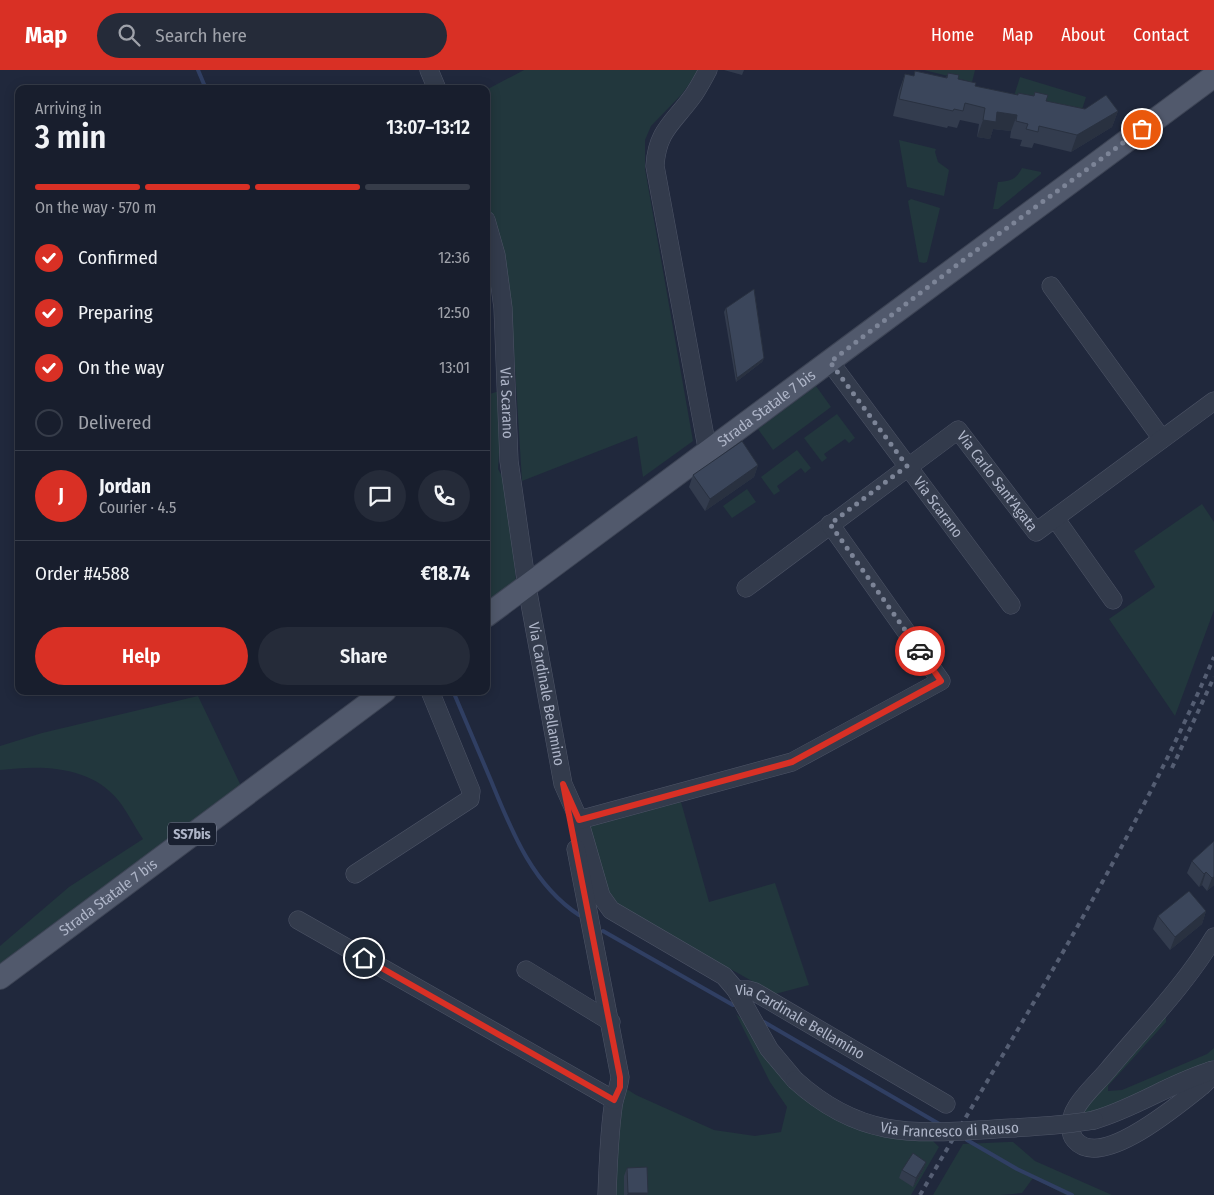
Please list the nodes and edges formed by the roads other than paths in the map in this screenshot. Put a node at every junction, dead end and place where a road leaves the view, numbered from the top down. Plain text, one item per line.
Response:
1 (429, 70) edge
2 (708, 70) edge
3 (1214, 76) edge
4 (435, 85) edge
5 (490, 234) edge
6 (1051, 286) dead end
7 (830, 362) junction
8 (1214, 401) edge
9 (1162, 439) junction
10 (708, 453) junction
11 (907, 466) junction
12 (1055, 518) junction
13 (830, 524) junction
14 (527, 587) junction
15 (746, 588) dead end
16 (1112, 600) dead end
17 (1011, 605) dead end
18 (490, 613) edge
19 (380, 695) edge
20 (432, 695) edge
21 (563, 784) junction
22 (579, 820) junction
23 (355, 874) dead end
24 (298, 920) dead end
25 (1214, 937) edge
26 (526, 970) dead end
27 (0, 978) edge
28 (736, 990) junction
29 (611, 1022) junction
30 (1212, 1070) edge
31 (614, 1100) junction
32 (946, 1104) dead end
33 (607, 1195) edge

1 - 4 street
2 - 10 street
3 - 7 main road, Strada Statale 7 bis
5 - 14 street, Via Scarano
6 - 9 street
7 - 10 main road, Strada Statale 7 bis
7 - 11 street, Via Scarano
8 - 9 street, Via Carlo Sant'Agata
9 - 12 street, Via Carlo Sant'Agata
10 - 14 main road, Strada Statale 7 bis
11 - 12 street, Via Carlo Sant'Agata
11 - 13 street, Via Carlo Sant'Agata
11 - 17 street, Via Scarano
12 - 16 street, Via Carlo Sant'Agata
13 - 15 street, Via Carlo Sant'Agata
13 - 22 street
14 - 18 main road, Strada Statale 7 bis
14 - 21 street, Via Cardinale Bellamino
19 - 27 main road, Strada Statale 7 bis / SS7bis
20 - 23 street
21 - 22 street, Via Cardinale Bellamino
21 - 29 street
22 - 28 street, Via Cardinale Bellamino
24 - 31 street
25 - 30 street
26 - 29 street
28 - 30 street, Via Francesco di Rauso, bridge
28 - 32 street, Via Cardinale Bellamino
29 - 31 street
31 - 33 street

